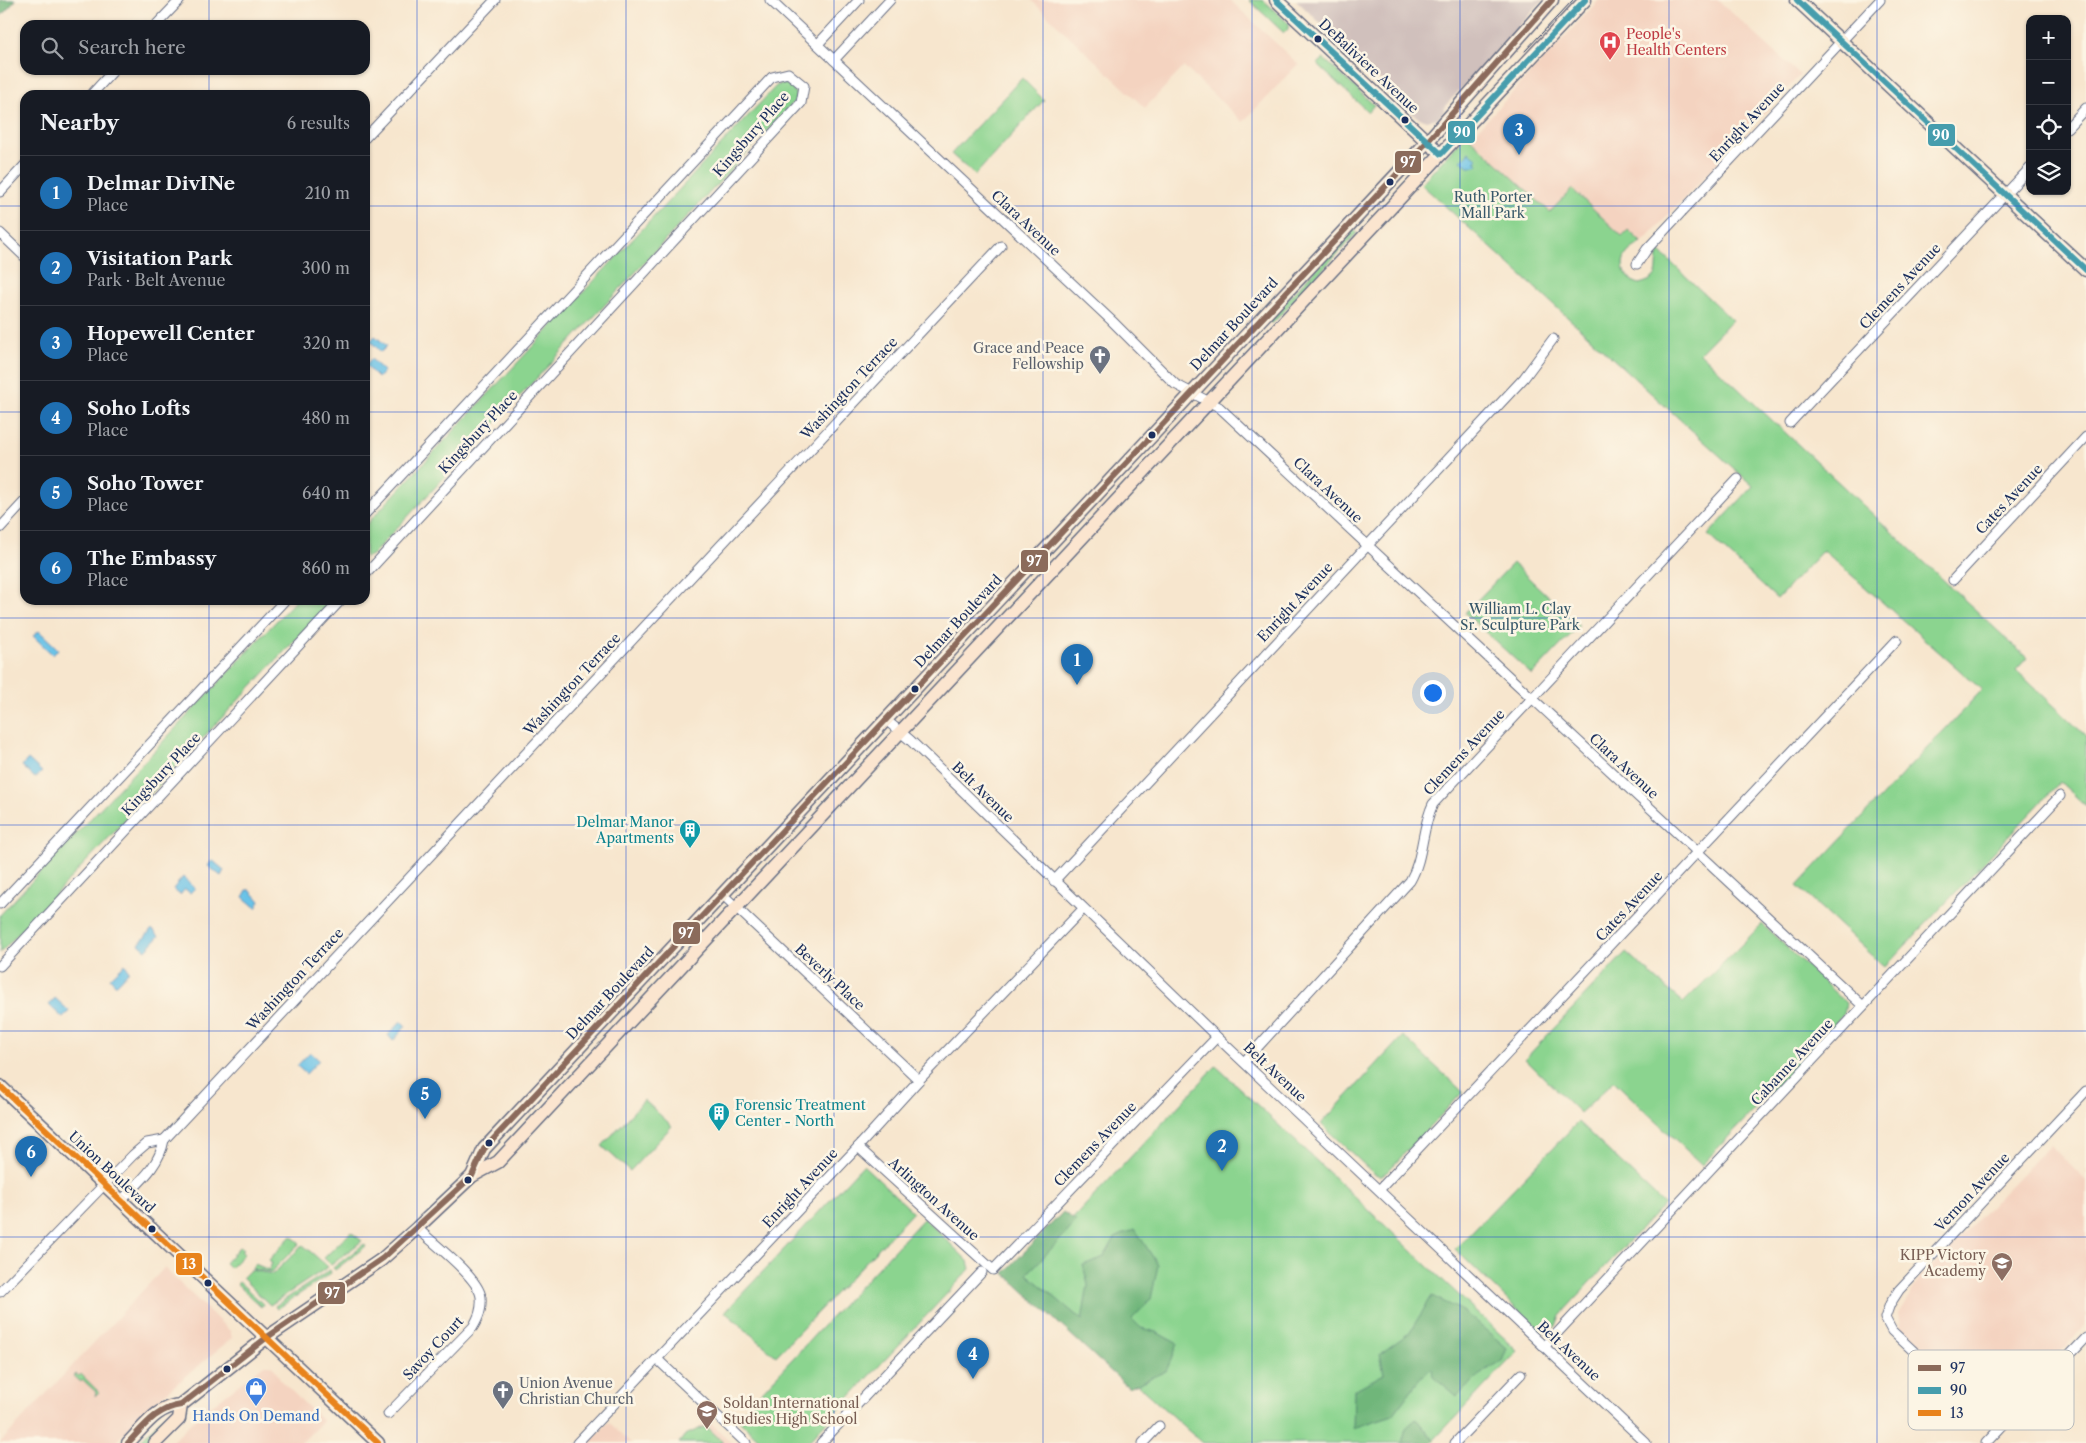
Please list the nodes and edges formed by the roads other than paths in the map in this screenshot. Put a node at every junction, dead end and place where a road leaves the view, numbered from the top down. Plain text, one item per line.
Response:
1 (180, 0) edge
2 (494, 0) edge
3 (770, 0) edge
4 (859, 0) edge
5 (890, 0) edge
6 (1276, 0) edge
7 (1552, 0) edge
8 (1585, 0) edge
9 (1797, 0) edge
10 (1880, 0) edge
11 (161, 20) edge
12 (1842, 41) junction
13 (818, 44) junction
14 (834, 60) junction
15 (109, 75) edge
16 (96, 90) edge
17 (2086, 108) edge
18 (2071, 124) edge
19 (370, 133) edge
20 (1427, 142) junction
21 (1441, 154) junction
22 (20, 170) edge
23 (2026, 172) edge
24 (0, 192) edge
25 (2005, 194) junction
26 (0, 233) edge
27 (1001, 246) dead end
28 (20, 252) edge
29 (1637, 264) dead end
30 (2086, 270) edge
31 (1258, 321) junction
32 (1272, 335) junction
33 (1553, 339) dead end
34 (1191, 393) junction
35 (1208, 402) junction
36 (1790, 423) dead end
37 (2086, 437) edge
38 (1738, 479) dead end
39 (20, 506) edge
40 (370, 509) edge
41 (0, 528) edge
42 (1368, 546) junction
43 (370, 569) edge
44 (1953, 580) dead end
45 (279, 605) edge
46 (336, 605) edge
47 (1897, 640) dead end
48 (1532, 699) junction
49 (886, 720) junction
50 (900, 733) junction
51 (2060, 796) dead end
52 (1698, 853) junction
53 (1054, 881) junction
54 (722, 894) junction
55 (0, 904) edge
56 (735, 907) junction
57 (1083, 909) junction
58 (0, 966) edge
59 (1863, 1006) junction
60 (1217, 1037) junction
61 (1244, 1062) junction
62 (919, 1080) junction
63 (0, 1086) edge
64 (2086, 1090) edge
65 (164, 1140) junction
66 (858, 1147) junction
67 (472, 1176) junction
68 (104, 1184) junction
69 (1380, 1189) junction
70 (121, 1200) junction
71 (418, 1228) junction
72 (993, 1270) joint
73 (982, 1272) dead end
74 (0, 1292) edge
75 (266, 1338) junction
76 (2086, 1338) edge
77 (1544, 1348) junction
78 (1912, 1350) edge
79 (2074, 1351) edge
80 (657, 1359) junction
81 (1521, 1374) dead end
82 (181, 1405) junction
83 (388, 1414) dead end
84 (1158, 1426) dead end
85 (1998, 1430) edge
86 (128, 1443) edge
87 (155, 1443) edge
88 (378, 1443) edge
89 (578, 1443) edge
90 (746, 1443) edge
91 (821, 1443) edge
92 (1143, 1443) edge
93 (1455, 1443) edge
94 (1646, 1443) edge
95 (1986, 1443) edge

1 - 11 street
2 - 19 street
3 - 13 street, Clara Avenue
4 - 13 street
5 - 14 street
6 - 20 main road, DeBaliviere Avenue
7 - 20 main road, Delmar Boulevard
8 - 21 main road, Delmar Boulevard
9 - 12 main road
10 - 12 street, Enright Avenue
12 - 25 main road
12 - 29 street, Enright Avenue
13 - 14 street, Clara Avenue
14 - 34 street, Clara Avenue
15 - 16 street
17 - 18 street
20 - 21 main road, DeBaliviere Avenue
20 - 31 main road, Delmar Boulevard
21 - 32 main road, Delmar Boulevard
22 - 24 street
23 - 25 street, Clemens Avenue
25 - 30 main road
25 - 36 street, Clemens Avenue
26 - 28 street
27 - 65 street, Washington Terrace
31 - 32 main road
31 - 34 main road, Delmar Boulevard
32 - 35 main road, Delmar Boulevard
33 - 42 street, Enright Avenue
34 - 35 street, Clara Avenue
34 - 49 main road, Delmar Boulevard
35 - 42 street, Clara Avenue
35 - 50 main road, Delmar Boulevard
37 - 44 street, Cates Avenue
38 - 48 street, Clemens Avenue
39 - 41 street
40 - 43 street, Kingsbury Place
42 - 48 street, Clara Avenue
42 - 53 street, Enright Avenue
45 - 55 street, Kingsbury Place
46 - 58 street, Kingsbury Place
47 - 52 street, Cates Avenue
48 - 52 street, Clara Avenue
48 - 61 street, Clemens Avenue
49 - 50 street, Belt Avenue
49 - 54 main road, Delmar Boulevard
50 - 53 street, Belt Avenue
50 - 56 main road, Delmar Boulevard
51 - 59 street, Cabanne Avenue
52 - 59 street, Clara Avenue
52 - 69 street, Cates Avenue
53 - 57 street, Belt Avenue
54 - 56 street, Beverly Place
54 - 67 main road, Delmar Boulevard
56 - 62 street, Beverly Place
56 - 67 main road, Delmar Boulevard
57 - 60 street, Belt Avenue
57 - 62 street, Enright Avenue
59 - 77 street, Cabanne Avenue
60 - 61 street, Belt Avenue
60 - 72 street, Clemens Avenue
61 - 69 street, Belt Avenue
62 - 66 street, Enright Avenue
63 - 68 main road, Union Boulevard
64 - 78 street, Vernon Avenue
65 - 68 street
65 - 70 street
66 - 72 street, Arlington Avenue
66 - 80 street, Enright Avenue
67 - 71 main road, Delmar Boulevard
68 - 70 main road, Union Boulevard
68 - 74 street
69 - 77 street, Belt Avenue
70 - 75 main road, Union Boulevard
71 - 75 main road, Delmar Boulevard
71 - 83 street, Savoy Court
73 - 91 street
75 - 82 main road, Delmar Boulevard
75 - 88 main road, Union Boulevard
76 - 79 street
77 - 94 street, Belt Avenue
80 - 89 street, Enright Avenue
80 - 90 street
81 - 93 street
82 - 86 main road, Delmar Boulevard
82 - 87 main road, Delmar Boulevard
84 - 92 street
85 - 95 street

